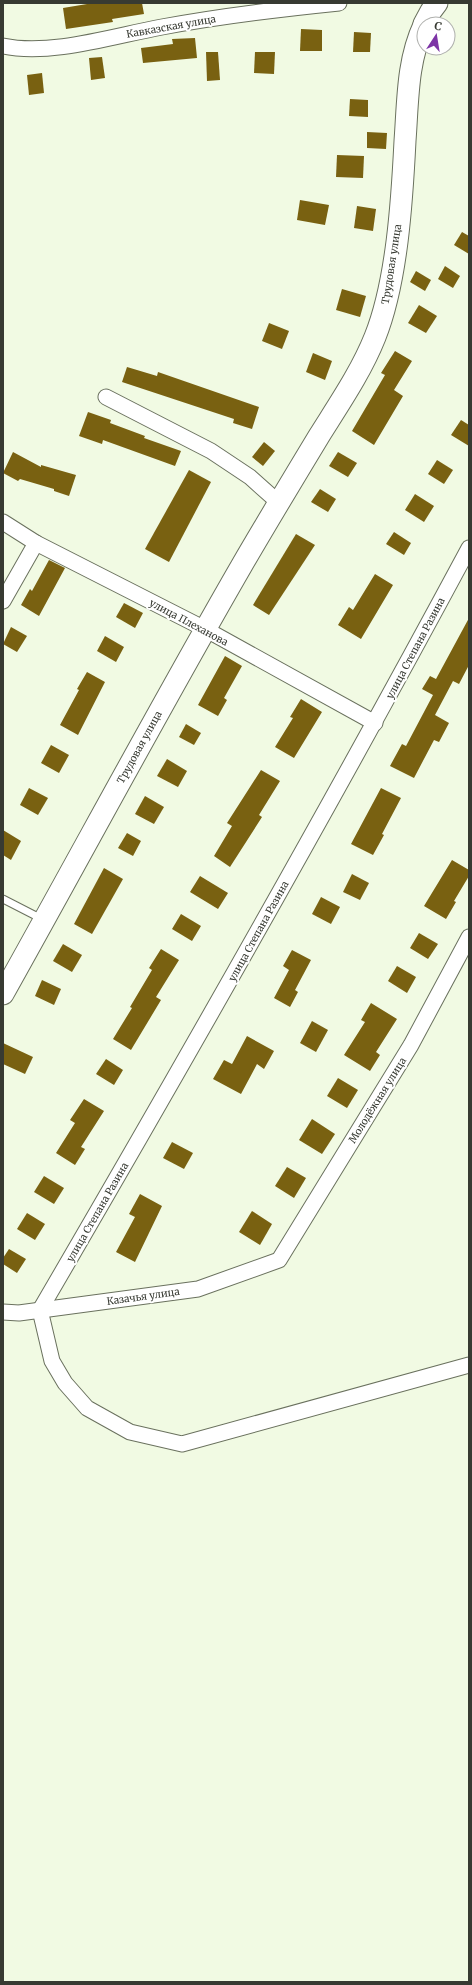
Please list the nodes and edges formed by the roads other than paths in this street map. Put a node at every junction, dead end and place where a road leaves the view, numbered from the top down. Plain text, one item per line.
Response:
1 (339, 3) edge
2 (437, 3) edge
3 (250, 8) edge
4 (428, 16) edge
5 (416, 44) edge
6 (3, 46) edge
7 (106, 397) dead end
8 (278, 502) junction
9 (3, 522) edge
10 (36, 543) junction
11 (469, 548) edge
12 (3, 601) edge
13 (205, 629) junction
14 (375, 723) junction
15 (3, 899) edge
16 (44, 920) junction
17 (469, 937) edge
18 (3, 994) edge
19 (279, 1260) joint
20 (40, 1310) junction
21 (3, 1312) edge
22 (469, 1365) edge

1 - 3 street, Кавказская улица
2 - 4 street, Трудовая улица
3 - 6 street, Кавказская улица
5 - 8 street, Трудовая улица
7 - 8 street
8 - 13 street, Трудовая улица
9 - 10 street, улица Плеханова
10 - 12 street
10 - 13 street, улица Плеханова
11 - 14 street, улица Степана Разина
13 - 14 street, улица Плеханова
13 - 16 street, Трудовая улица
14 - 20 street, улица Степана Разина
15 - 16 lane
16 - 18 street, Трудовая улица
17 - 19 street, Молодёжная улица
19 - 20 street, Казачья улица
20 - 21 street, Казачья улица
20 - 22 street

